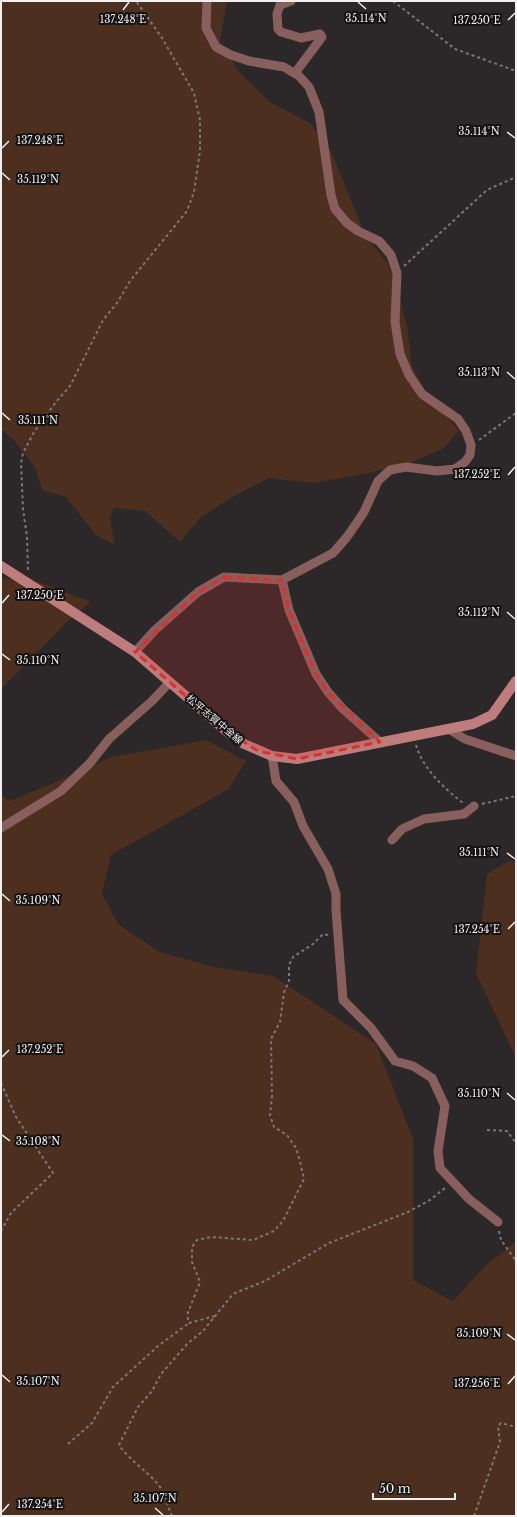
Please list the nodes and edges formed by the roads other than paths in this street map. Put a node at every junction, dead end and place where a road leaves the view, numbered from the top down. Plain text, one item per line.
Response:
1 (207, 1) edge
2 (291, 1) edge
3 (295, 73) junction
4 (1, 566) edge
5 (282, 580) junction
6 (135, 652) junction
7 (516, 681) edge
8 (170, 682) junction
9 (450, 730) junction
10 (380, 742) junction
11 (272, 756) junction
12 (516, 756) edge
13 (474, 806) road end
14 (1, 828) edge
15 (392, 840) dead end
16 (498, 1222) road end

1 - 3 street
2 - 3 street
3 - 5 street
4 - 6 main road, 松平志賀中金線
5 - 6 street
5 - 10 street
6 - 8 main road, 松平志賀中金線
7 - 9 main road, 松平志賀中金線
8 - 11 main road, 松平志賀中金線
8 - 14 street
9 - 10 main road, 松平志賀中金線
9 - 12 street
10 - 11 main road, 松平志賀中金線
11 - 16 street
13 - 15 street

